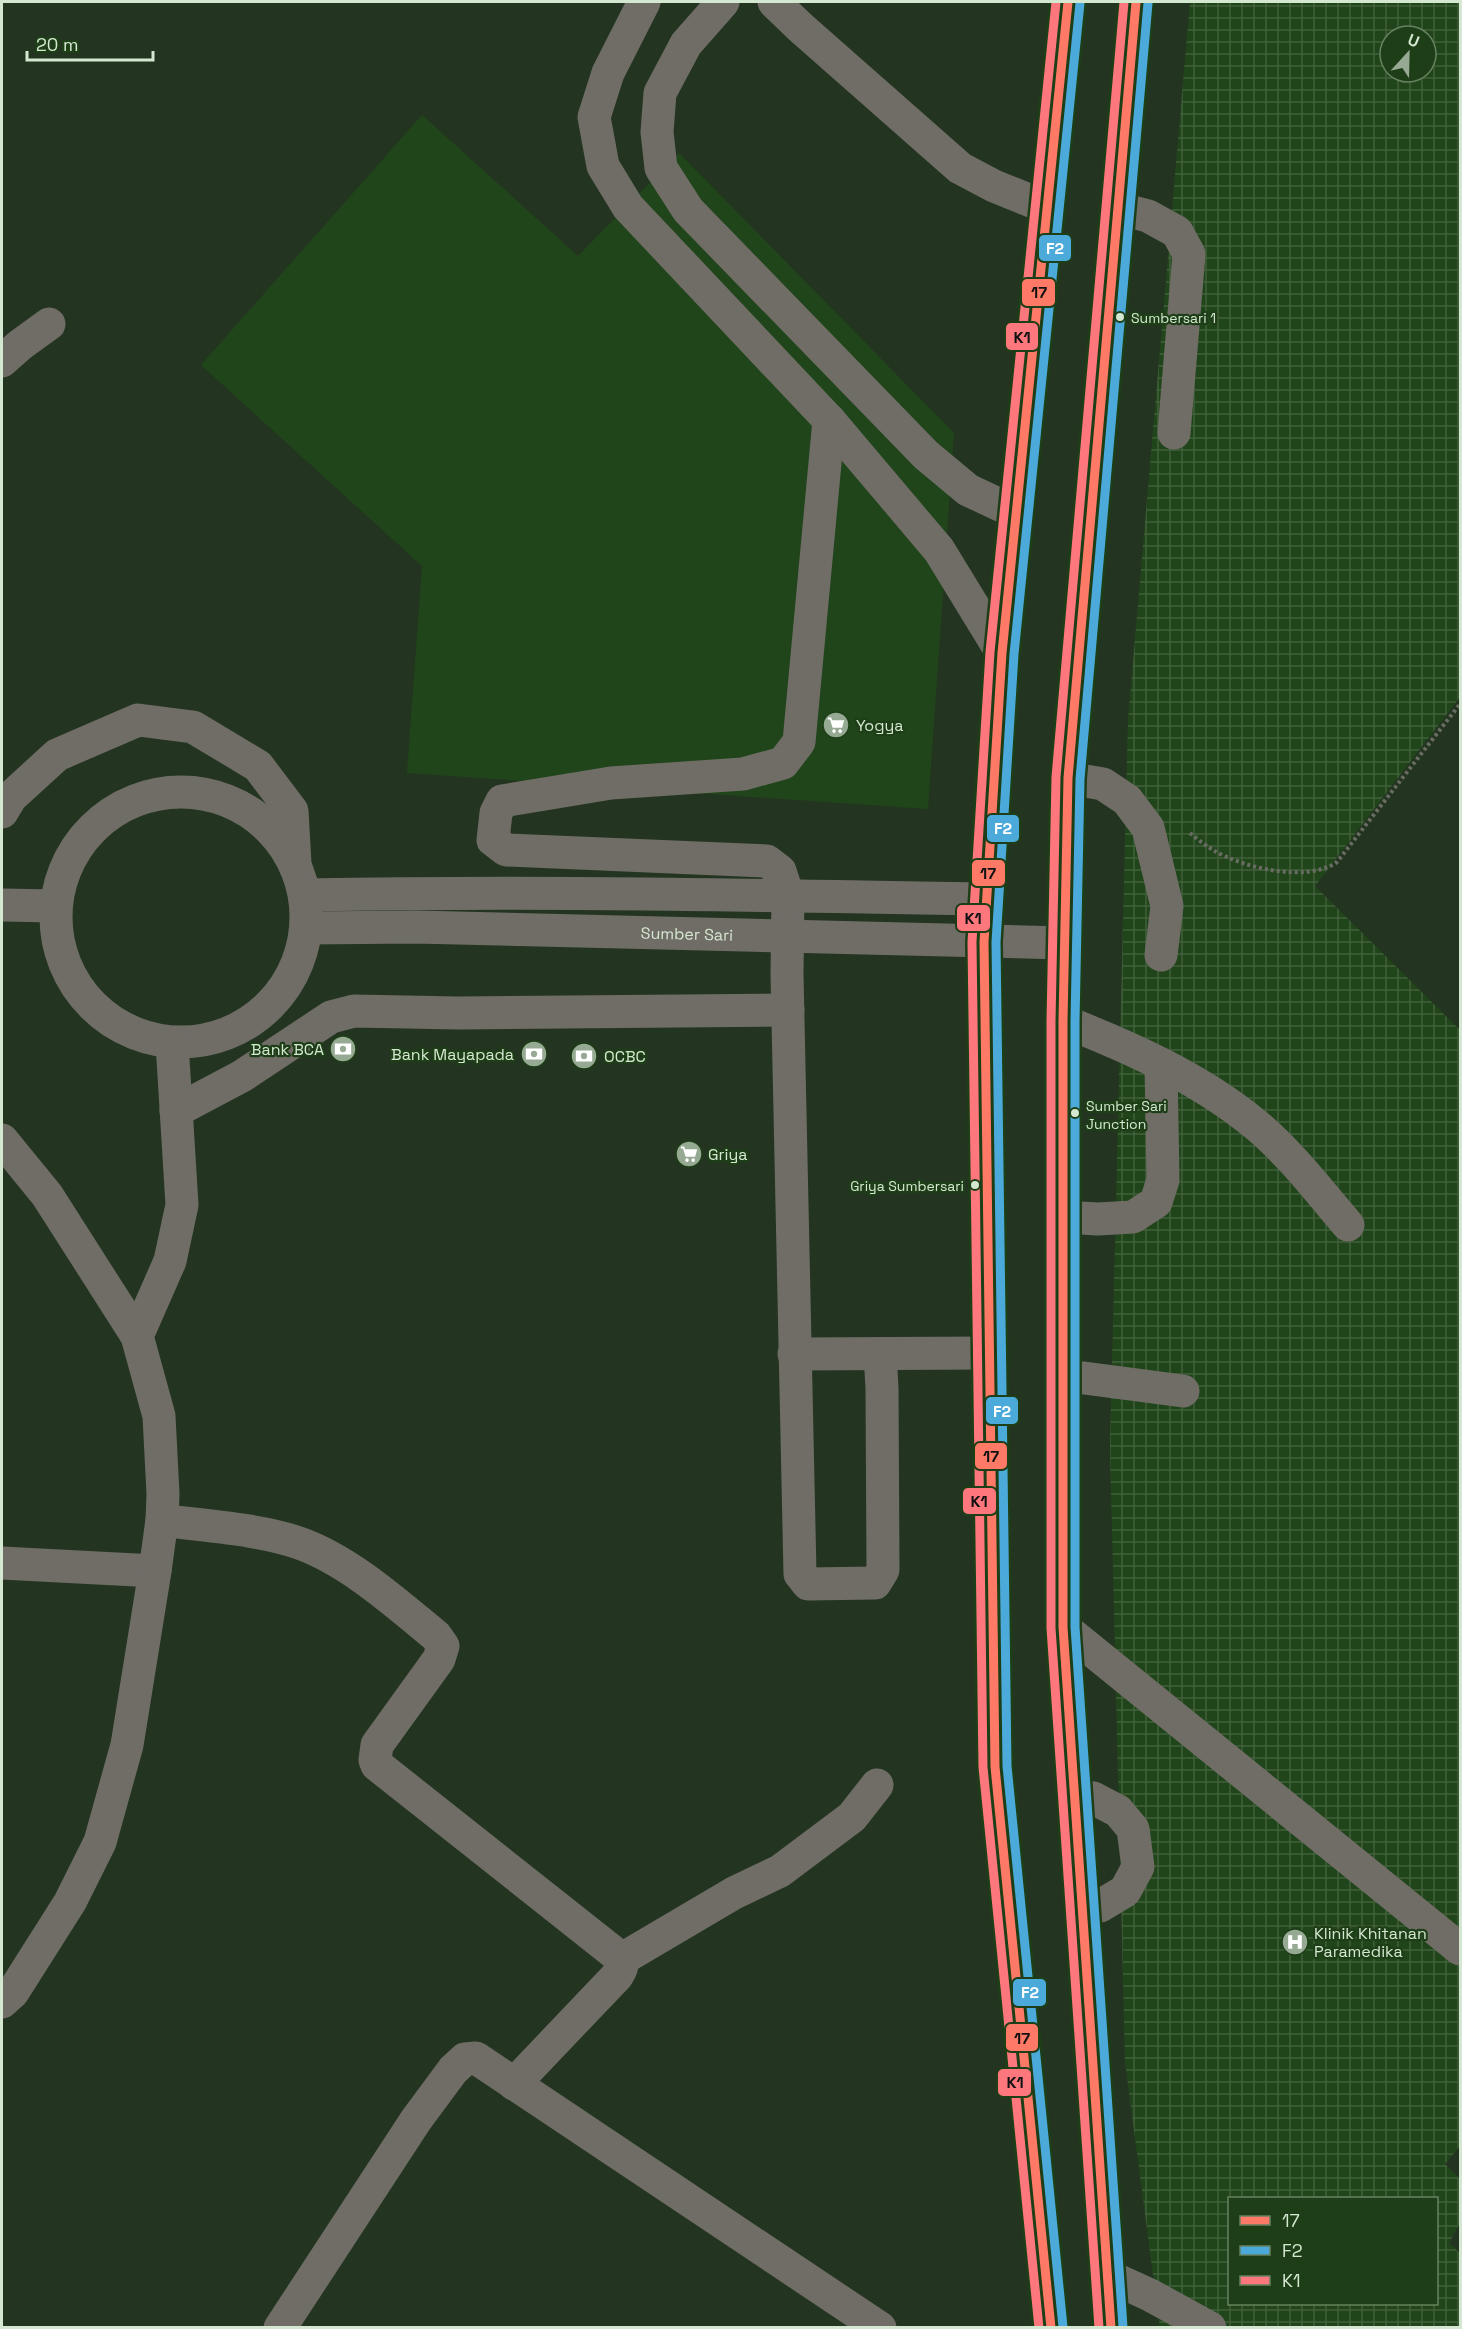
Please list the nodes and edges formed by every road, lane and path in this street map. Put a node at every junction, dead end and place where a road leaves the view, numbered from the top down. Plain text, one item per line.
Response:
1 (644, 2) edge
2 (723, 2) edge
3 (774, 2) edge
4 (1068, 2) edge
5 (1136, 2) edge
6 (1046, 207) junction
7 (1117, 208) junction
8 (49, 324) dead end
9 (2, 361) edge
10 (830, 420) junction
11 (1174, 433) dead end
12 (1015, 512) junction
13 (1002, 653) junction
14 (1461, 704) edge
15 (1068, 778) junction
16 (2, 812) edge
17 (1188, 832) dead end
18 (295, 864) junction
19 (306, 895) junction
20 (788, 896) junction
21 (987, 899) junction
22 (2, 905) edge
23 (55, 906) junction
24 (307, 928) junction
25 (787, 936) junction
26 (984, 942) junction
27 (1064, 943) junction
28 (1161, 954) dead end
29 (788, 1010) junction
30 (1063, 1022) junction
31 (172, 1043) junction
32 (1161, 1065) junction
33 (176, 1111) junction
34 (2, 1140) edge
35 (1063, 1217) junction
36 (1348, 1225) dead end
37 (137, 1336) junction
38 (989, 1353) junction
39 (794, 1354) junction
40 (880, 1354) junction
41 (1063, 1378) junction
42 (1183, 1391) dead end
43 (162, 1520) junction
44 (2, 1563) edge
45 (155, 1571) junction
46 (1063, 1627) junction
47 (876, 1785) dead end
48 (1074, 1796) junction
49 (1081, 1905) junction
50 (1461, 1949) edge
51 (622, 1959) junction
52 (2, 2002) edge
53 (514, 2084) junction
54 (1106, 2275) junction
55 (280, 2328) edge
56 (880, 2328) edge
57 (1051, 2328) edge
58 (1111, 2328) edge
59 (1210, 2328) edge

1 - 10 street
2 - 12 street
3 - 6 street
4 - 6 highway
5 - 7 highway
6 - 12 highway
7 - 11 street
7 - 15 highway
8 - 9 street
10 - 13 street
10 - 20 street
12 - 13 highway
13 - 21 highway
14 - 17 path
15 - 27 highway
15 - 28 street
16 - 18 street
18 - 19 street
18 - 23 street
19 - 20 street
19 - 24 street
20 - 21 street
20 - 25 street
21 - 26 highway
22 - 23 street
23 - 31 street
24 - 25 street, Sumber Sari
24 - 31 street
25 - 26 street, Sumber Sari
25 - 29 street
26 - 27 street, Sumber Sari
26 - 38 highway
27 - 30 highway
29 - 33 street
29 - 39 street
30 - 32 street
30 - 35 highway
31 - 33 street
32 - 35 street
32 - 36 street
33 - 37 street
34 - 37 street
35 - 41 highway
37 - 43 street
38 - 40 street
38 - 57 highway
39 - 40 street
39 - 40 street
41 - 42 street
41 - 46 highway
43 - 45 street
43 - 51 street
44 - 45 street
45 - 52 street
46 - 48 highway
46 - 50 street
47 - 51 street
48 - 49 highway
48 - 49 street
49 - 54 highway
51 - 53 street
53 - 55 street
53 - 56 street
54 - 58 highway
54 - 59 street

